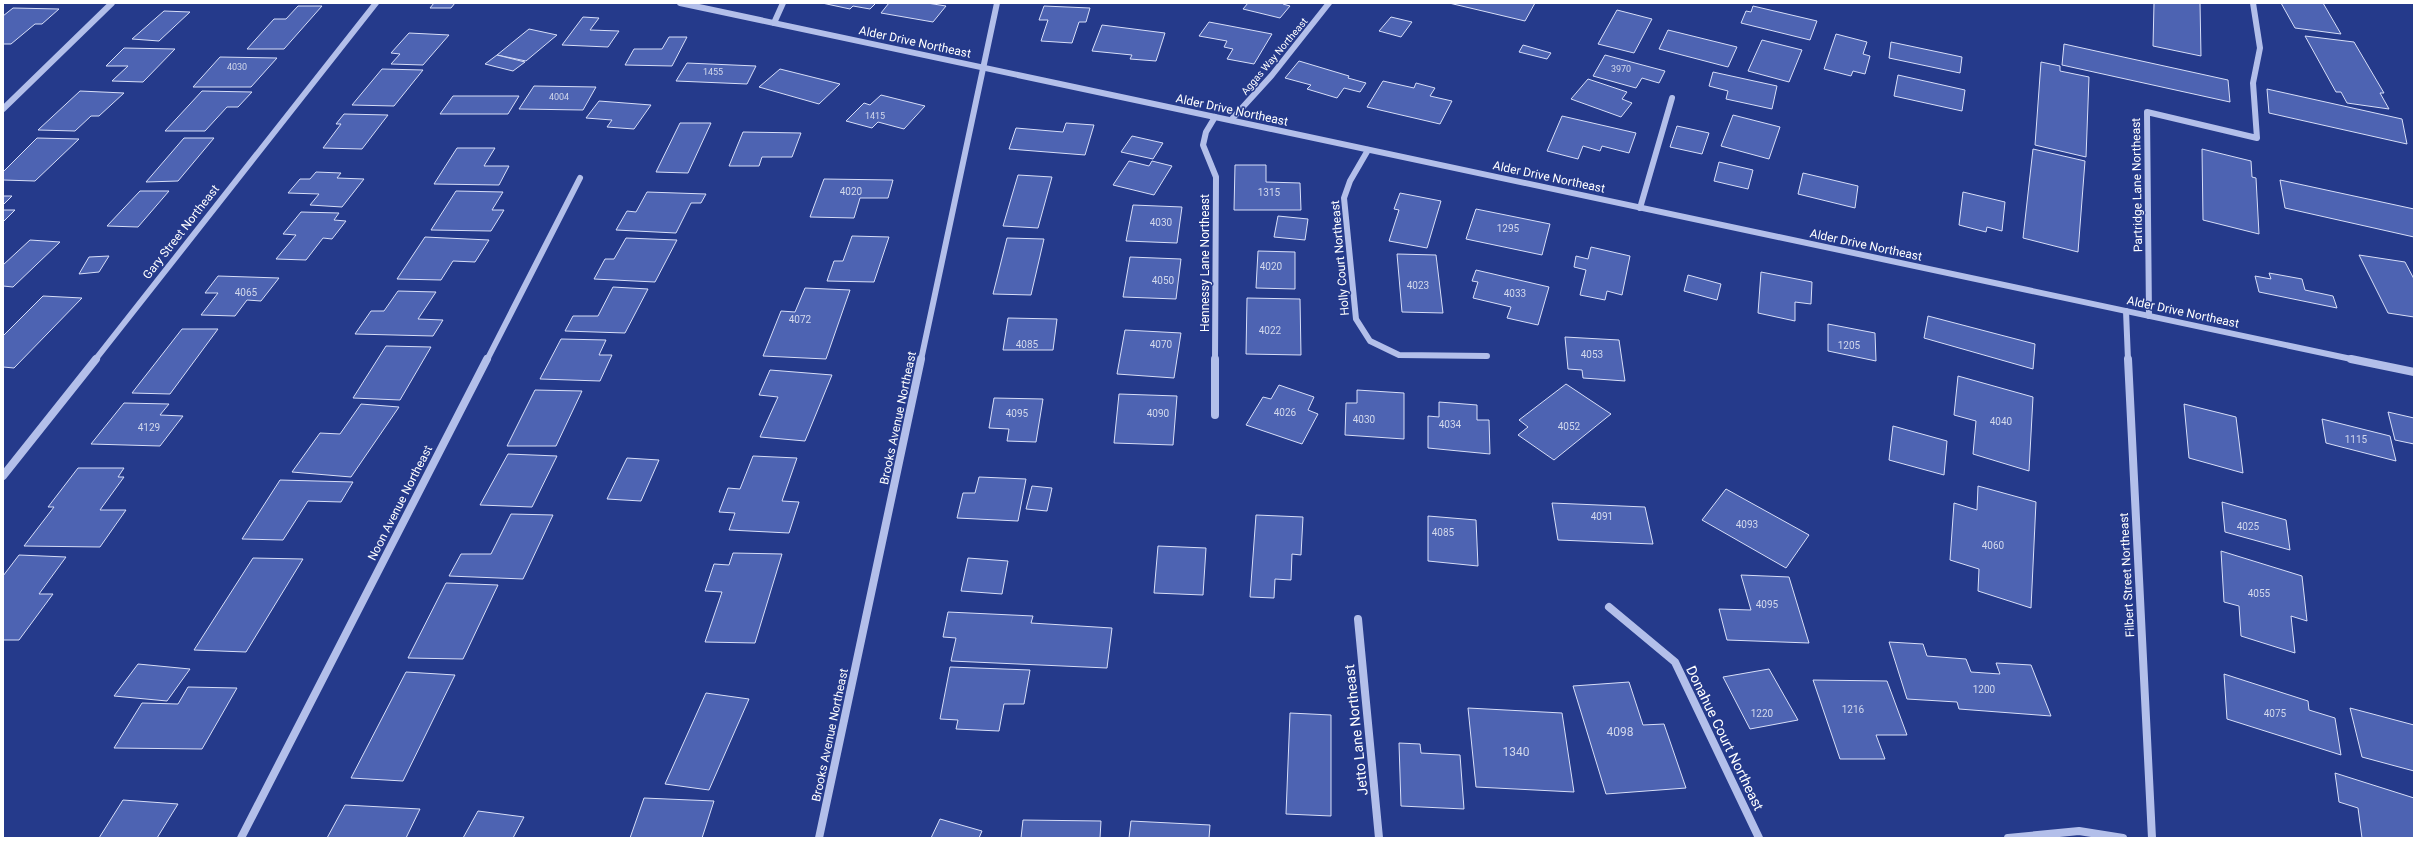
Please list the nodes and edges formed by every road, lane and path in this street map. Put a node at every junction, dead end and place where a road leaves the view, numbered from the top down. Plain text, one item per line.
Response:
1 (112, 3) edge
2 (376, 3) edge
3 (680, 3) edge
4 (783, 3) edge
5 (997, 3) edge
6 (1330, 3) edge
7 (2253, 3) edge
8 (774, 23) junction
9 (984, 68) junction
10 (1672, 98) dead end
11 (3, 109) edge
12 (1215, 117) junction
13 (1231, 120) junction
14 (1368, 150) junction
15 (580, 178) dead end
16 (1640, 208) junction
17 (2126, 311) junction
18 (2149, 316) junction
19 (1487, 356) dead end
20 (2414, 372) edge
21 (1216, 414) dead end
22 (3, 476) edge
23 (1609, 607) dead end
24 (1358, 619) dead end
25 (241, 838) edge
26 (819, 838) edge
27 (1379, 838) edge
28 (1759, 838) edge
29 (2008, 838) edge
30 (2123, 838) edge
31 (2152, 838) edge

1 - 11 street
2 - 22 street, Gary Street Northeast
3 - 8 street, Alder Drive Northeast
4 - 8 street
5 - 9 street, Brooks Avenue Northeast
6 - 13 street, Aggas Way Northeast
7 - 18 street, Partridge Lane Northeast
8 - 9 street, Alder Drive Northeast
9 - 12 street, Alder Drive Northeast
9 - 26 street, Brooks Avenue Northeast
10 - 16 street
12 - 13 street, Alder Drive Northeast
12 - 21 street, Hennessy Lane Northeast
13 - 14 street, Alder Drive Northeast
14 - 16 street, Alder Drive Northeast
14 - 19 street, Holly Court Northeast
15 - 25 street, Noon Avenue Northeast
16 - 17 street, Alder Drive Northeast
17 - 18 street, Alder Drive Northeast
17 - 31 street, Filbert Street Northeast
18 - 20 street, Alder Drive Northeast
23 - 28 street, Donahue Court Northeast
24 - 27 street, Jetto Lane Northeast
29 - 30 street

